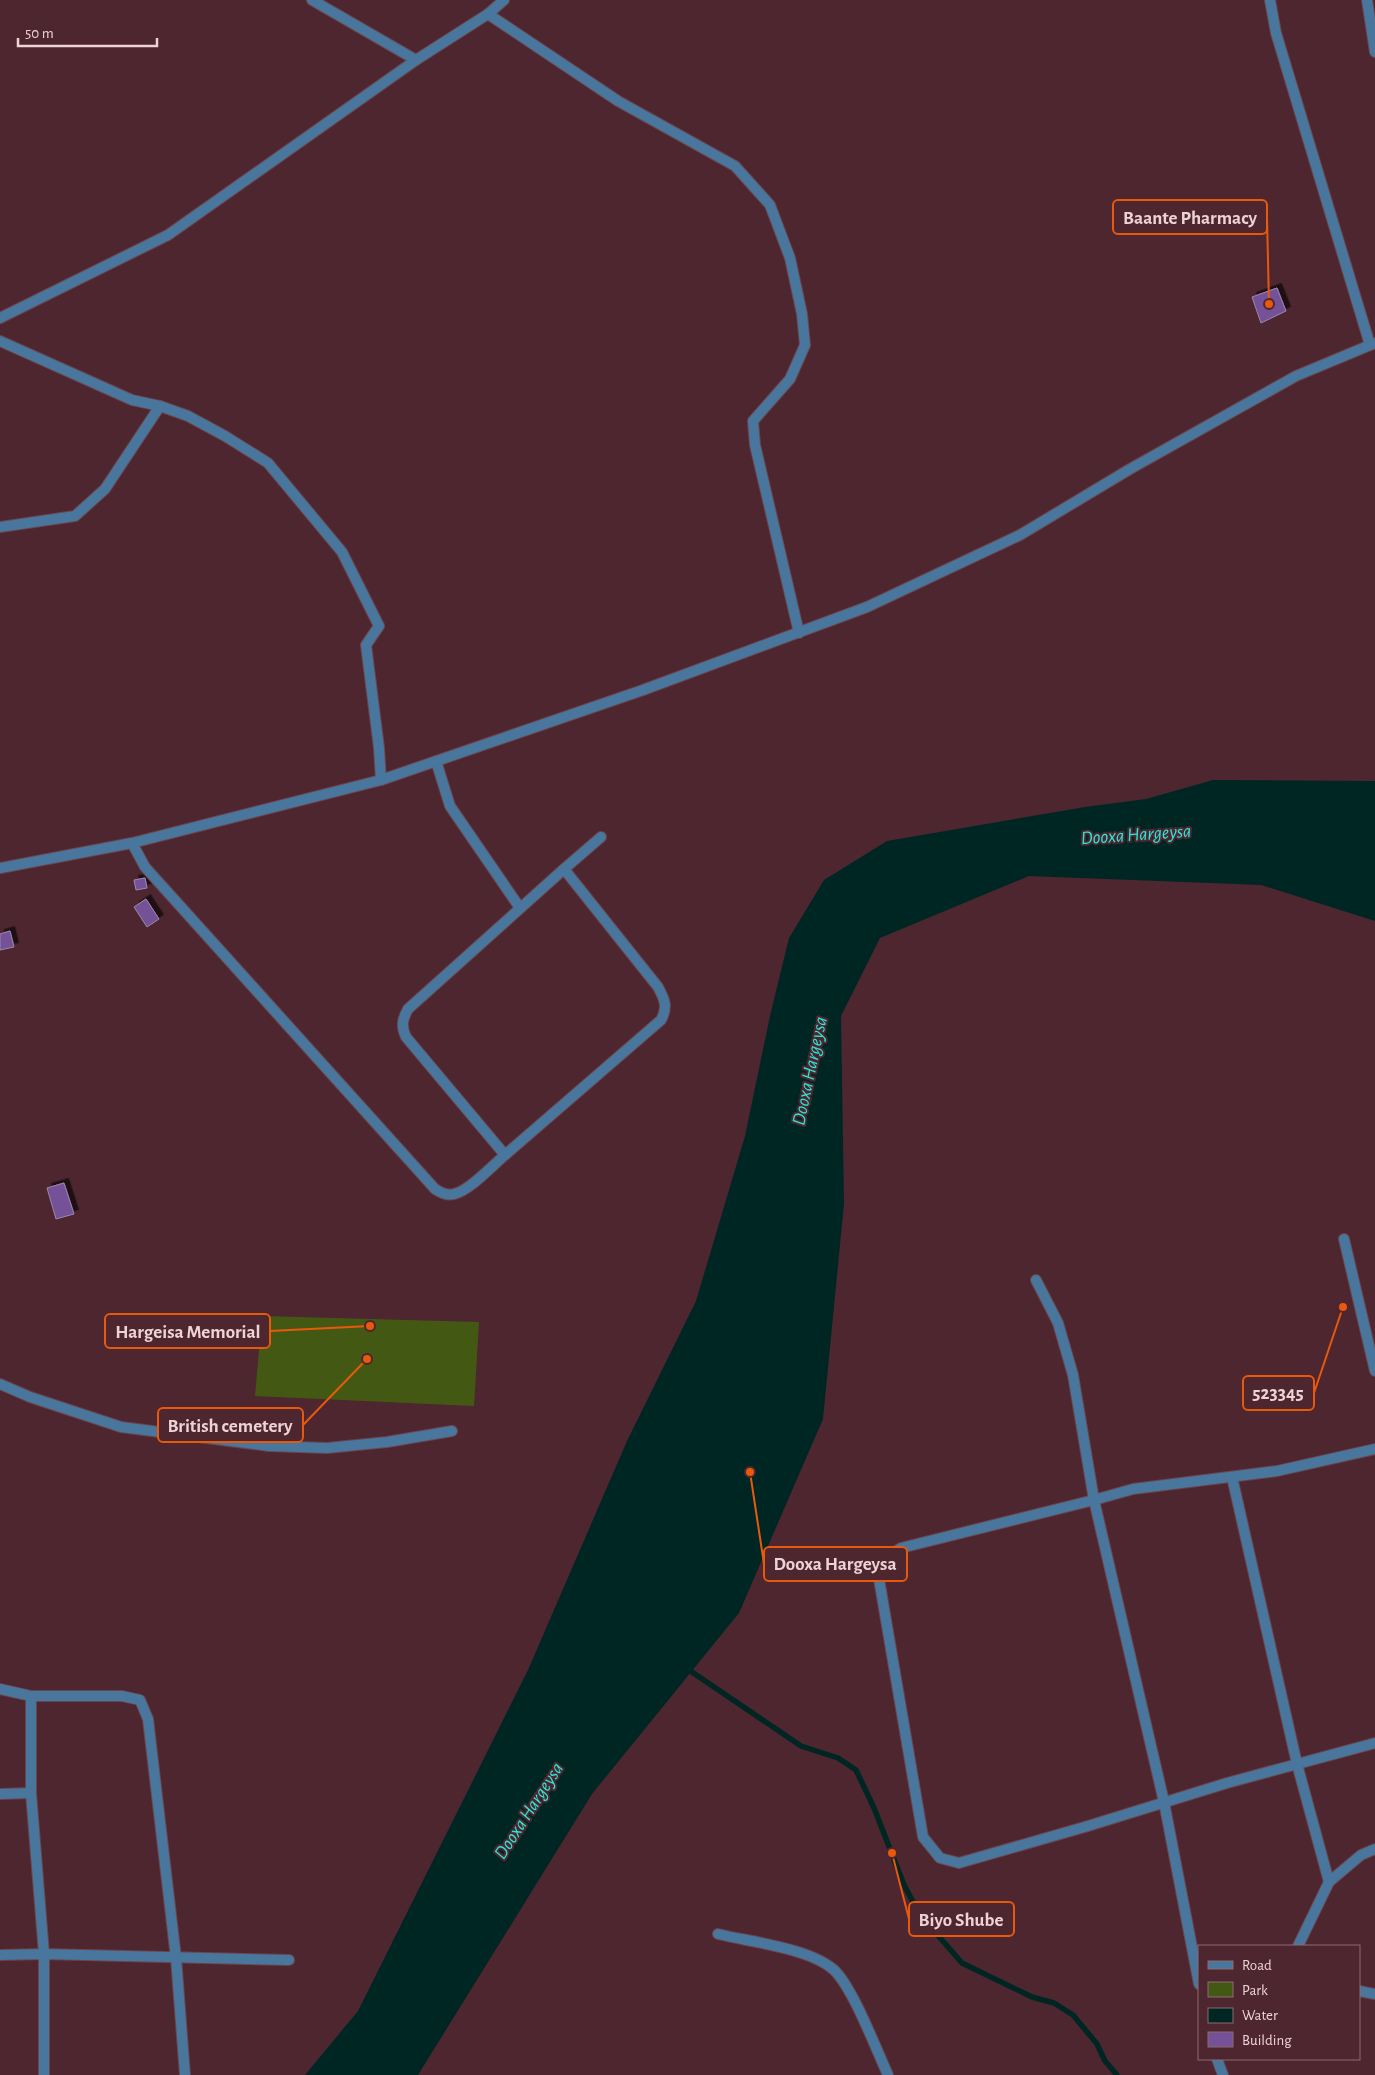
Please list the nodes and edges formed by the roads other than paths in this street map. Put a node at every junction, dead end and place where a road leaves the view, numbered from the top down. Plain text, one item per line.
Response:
1 (312, 0) edge
2 (504, 0) edge
3 (1270, 0) edge
4 (1367, 0) edge
5 (488, 14) junction
6 (1375, 52) edge
7 (416, 60) junction
8 (0, 318) edge
9 (0, 341) edge
10 (1372, 344) edge
11 (160, 406) junction
12 (0, 527) edge
13 (799, 632) junction
14 (436, 761) junction
15 (381, 780) junction
16 (601, 837) dead end
17 (132, 843) junction
18 (0, 868) edge
19 (564, 869) junction
20 (520, 908) junction
21 (505, 1155) junction
22 (1344, 1239) dead end
23 (1036, 1280) dead end
24 (1375, 1371) edge
25 (0, 1384) edge
26 (452, 1431) dead end
27 (1375, 1449) edge
28 (1232, 1477) junction
29 (1094, 1500) junction
30 (0, 1689) edge
31 (31, 1696) junction
32 (1375, 1742) edge
33 (1297, 1764) junction
34 (31, 1793) junction
35 (0, 1794) edge
36 (1164, 1802) junction
37 (1375, 1850) edge
38 (1329, 1882) junction
39 (718, 1934) dead end
40 (1298, 1945) edge
41 (44, 1954) junction
42 (0, 1955) edge
43 (176, 1958) junction
44 (289, 1960) dead end
45 (1198, 1979) edge
46 (1360, 1991) edge
47 (1375, 1994) edge
48 (1218, 2060) edge
49 (44, 2075) edge
50 (185, 2075) edge
51 (888, 2075) edge
52 (1223, 2075) edge

1 - 7 street
2 - 5 street
3 - 10 street
4 - 6 street
5 - 7 street
5 - 13 street
7 - 8 street
9 - 11 street
10 - 13 street
11 - 12 street
11 - 15 street
13 - 14 street
14 - 15 street
14 - 20 street
15 - 17 street
16 - 19 street
17 - 18 street
17 - 21 street
19 - 20 street
19 - 21 street
20 - 21 street
22 - 24 street
23 - 29 street
25 - 26 street
27 - 28 street
28 - 29 street
28 - 33 street
29 - 36 street
29 - 36 street
30 - 31 street
31 - 34 street
31 - 43 street
32 - 33 street
33 - 36 street
33 - 38 street
34 - 35 street
34 - 41 street
36 - 45 street
37 - 38 street
38 - 40 street
39 - 51 street
41 - 42 street
41 - 43 street
41 - 49 street
43 - 44 street
43 - 50 street
46 - 47 street
48 - 52 street

